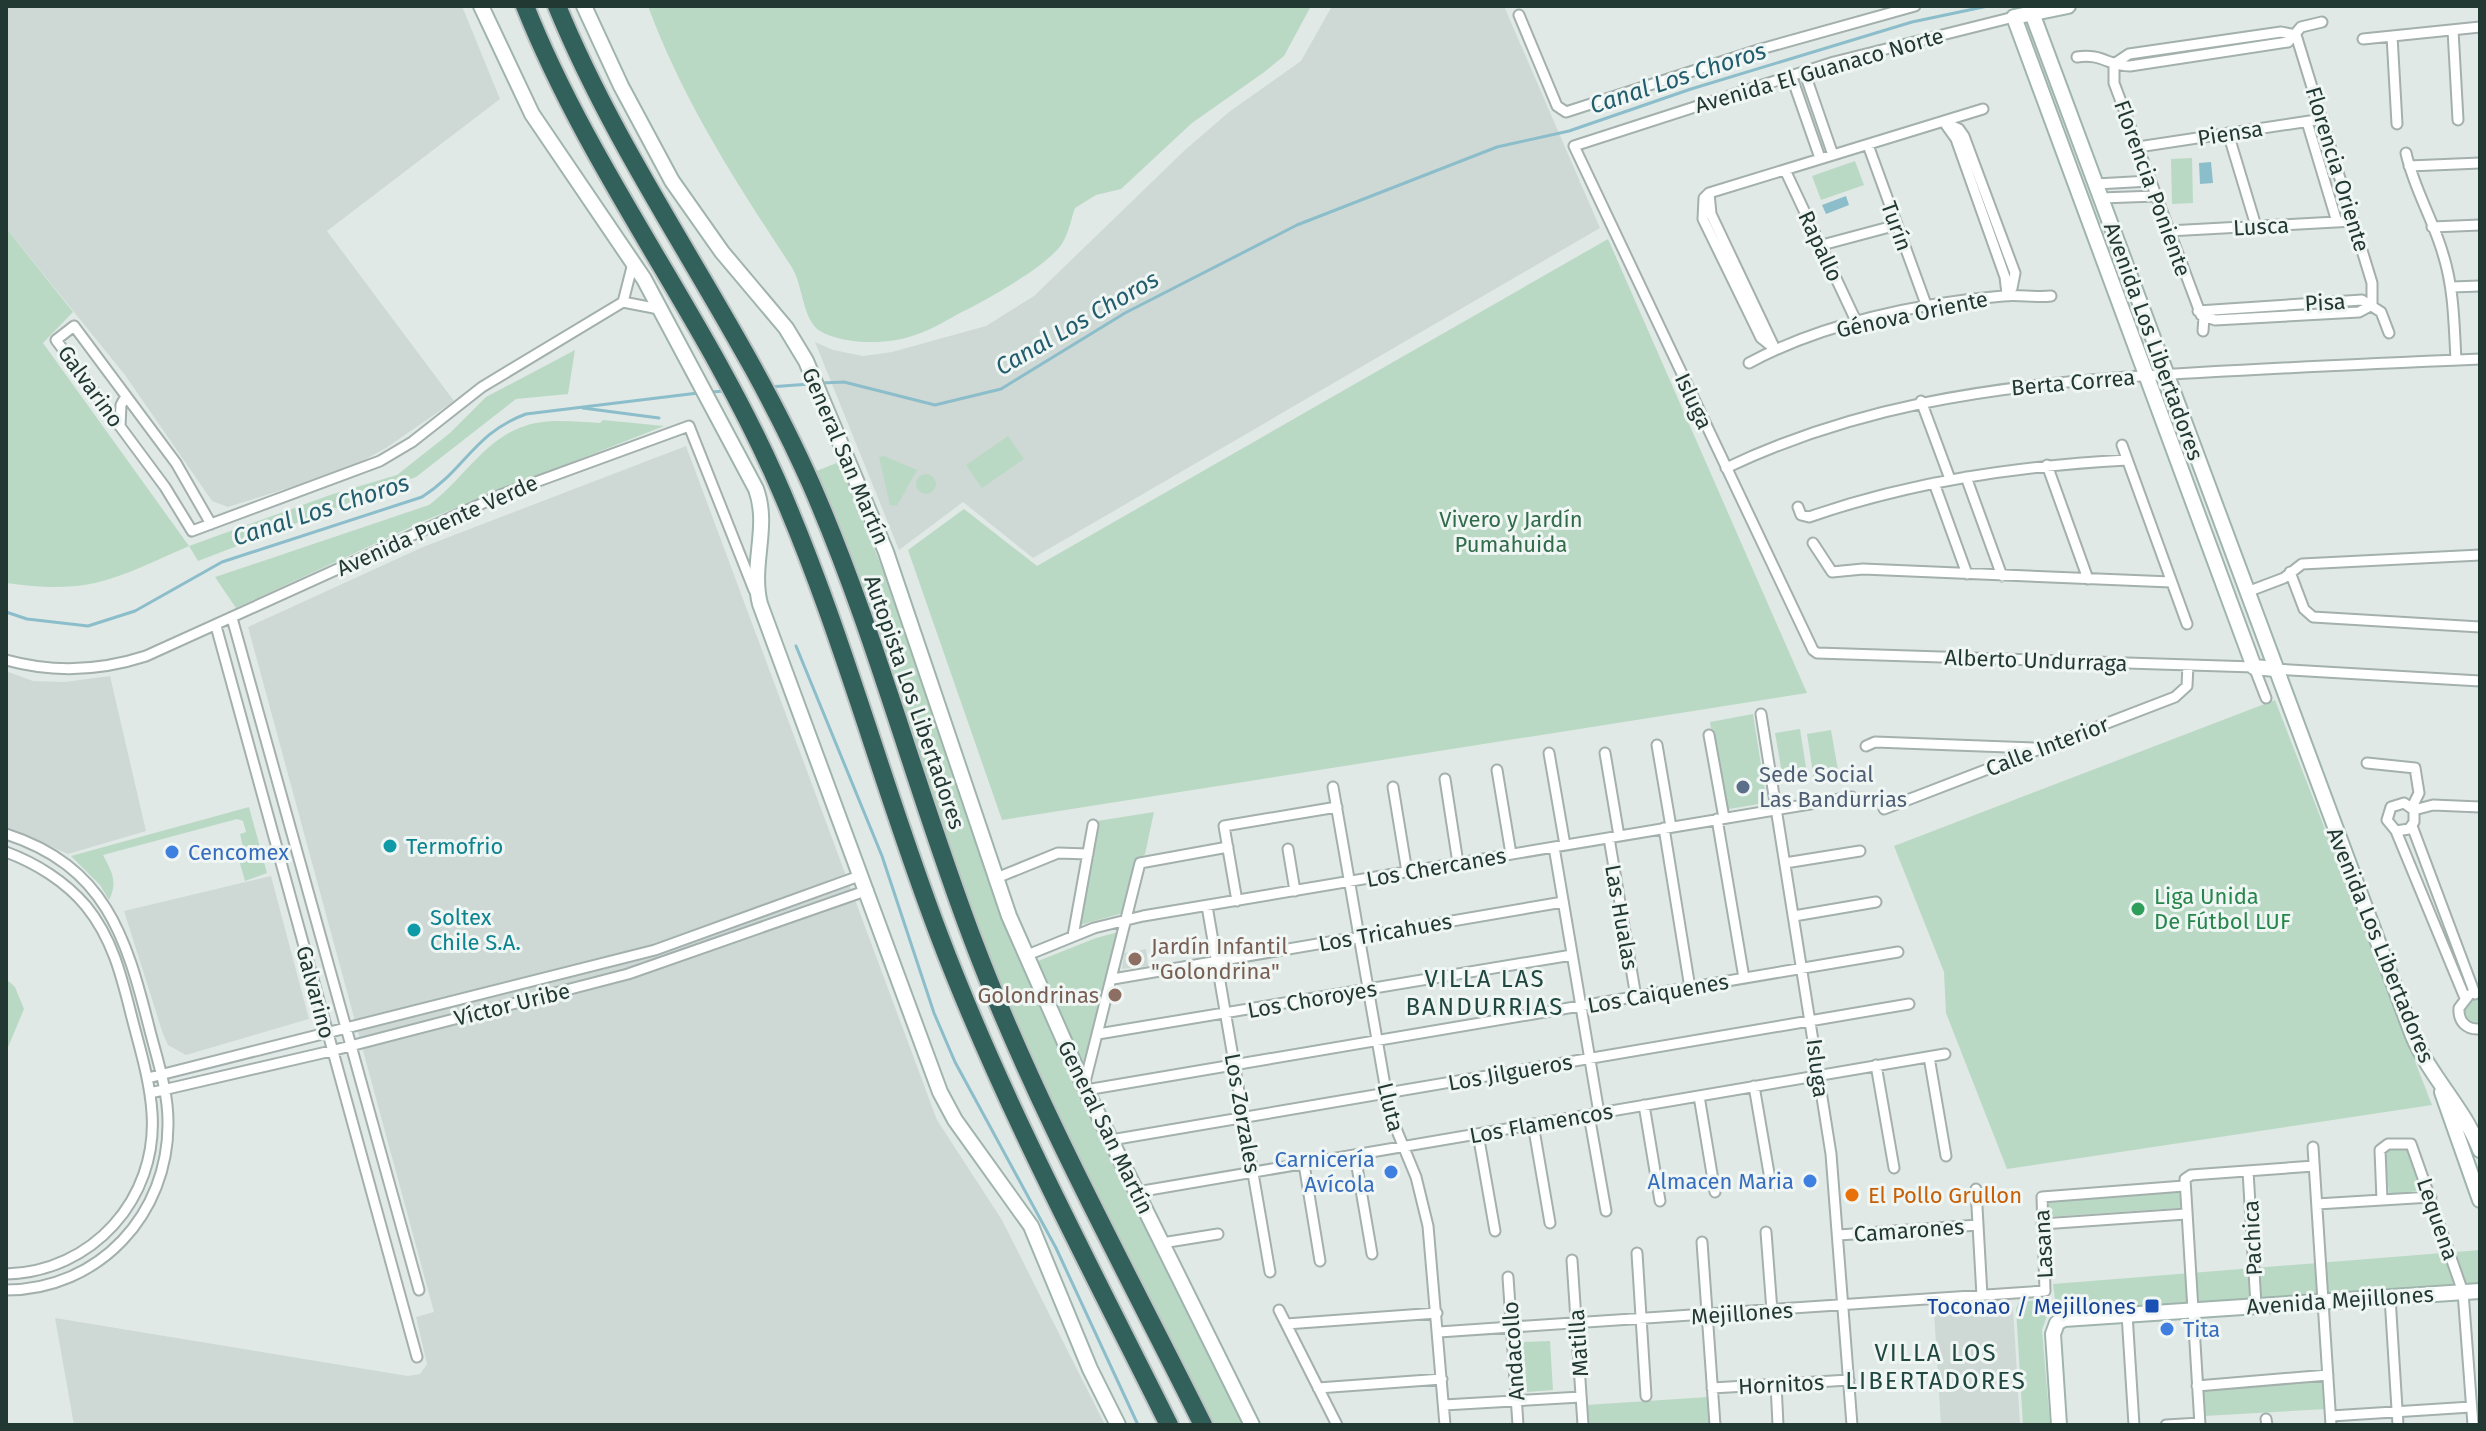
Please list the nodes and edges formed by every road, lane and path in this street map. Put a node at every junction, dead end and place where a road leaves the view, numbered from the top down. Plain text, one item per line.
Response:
1 (481, 6) edge
2 (525, 6) edge
3 (557, 6) edge
4 (584, 6) edge
5 (1915, 6) edge
6 (2068, 6) edge
7 (2032, 13) junction
8 (1519, 15) dead end
9 (2014, 17) junction
10 (2322, 22) dead end
11 (2480, 27) edge
12 (2453, 30) junction
13 (2296, 35) junction
14 (2392, 36) junction
15 (2363, 39) dead end
16 (2204, 43) junction
17 (2207, 55) junction
18 (2077, 57) dead end
19 (2114, 64) junction
20 (1804, 71) junction
21 (1791, 75) junction
22 (2067, 107) junction
23 (1983, 109) dead end
24 (2050, 113) junction
25 (2323, 119) junction
26 (2458, 120) dead end
27 (1944, 122) junction
28 (2307, 122) junction
29 (2397, 124) dead end
30 (2228, 133) junction
31 (1868, 145) junction
32 (1574, 146) joint
33 (2138, 147) junction
34 (2406, 153) dead end
35 (1833, 155) junction
36 (1820, 158) junction
37 (2480, 163) edge
38 (2409, 166) junction
39 (1785, 170) junction
40 (2150, 181) junction
41 (2098, 191) junction
42 (2156, 196) junction
43 (1990, 204) junction
44 (1979, 206) junction
45 (2354, 221) junction
46 (2337, 222) junction
47 (1897, 225) junction
48 (2480, 225) edge
49 (2256, 226) junction
50 (2432, 227) junction
51 (2168, 231) junction
52 (1822, 245) junction
53 (633, 263) junction
54 (2129, 273) junction
55 (2111, 280) junction
56 (2480, 286) edge
57 (2452, 287) junction
58 (2007, 295) junction
59 (2051, 296) dead end
60 (623, 302) junction
61 (2283, 304) junction
62 (2372, 305) junction
63 (1927, 307) junction
64 (662, 311) junction
65 (2201, 314) junction
66 (2285, 316) junction
67 (1857, 323) junction
68 (2203, 331) dead end
69 (2389, 333) dead end
70 (1775, 349) junction
71 (2480, 359) edge
72 (2456, 360) junction
73 (1749, 363) dead end
74 (2166, 373) junction
75 (2146, 376) junction
76 (126, 396) junction
77 (1921, 401) junction
78 (120, 426) junction
79 (2122, 445) dead end
80 (2127, 460) junction
81 (2047, 465) junction
82 (2200, 466) junction
83 (1726, 468) junction
84 (2181, 470) junction
85 (1966, 477) junction
86 (1950, 479) junction
87 (1934, 483) junction
88 (1798, 507) dead end
89 (211, 524) junction
90 (1813, 543) dead end
91 (2480, 555) edge
92 (2290, 572) junction
93 (1967, 574) junction
94 (2002, 576) junction
95 (2088, 579) junction
96 (2171, 582) junction
97 (2247, 592) junction
98 (2229, 600) junction
99 (760, 604) junction
100 (232, 618) junction
101 (2187, 624) dead end
102 (216, 626) junction
103 (2480, 627) edge
104 (1817, 653) joint
105 (6, 660) edge
106 (2188, 665) junction
107 (2254, 667) junction
108 (2275, 669) junction
109 (2480, 681) edge
110 (2266, 698) dead end
111 (1761, 714) dead end
112 (265, 733) junction
113 (1709, 735) dead end
114 (246, 738) junction
115 (1657, 745) dead end
116 (1866, 746) dead end
117 (2039, 749) junction
118 (1549, 753) dead end
119 (1605, 753) dead end
120 (2367, 763) dead end
121 (1497, 770) dead end
122 (1445, 779) dead end
123 (1333, 787) dead end
124 (1393, 787) dead end
125 (1852, 797) dead end
126 (1337, 807) junction
127 (2480, 807) edge
128 (1776, 809) junction
129 (1884, 809) dead end
130 (2413, 809) junction
131 (1720, 819) junction
132 (1093, 825) dead end
133 (2412, 826) junction
134 (1667, 828) junction
135 (2396, 831) junction
136 (6, 834) edge
137 (1614, 837) junction
138 (1565, 845) junction
139 (1228, 847) junction
140 (1554, 847) junction
141 (1288, 849) dead end
142 (1860, 851) dead end
143 (6, 852) edge
144 (1088, 854) junction
145 (1511, 854) junction
146 (1458, 863) junction
147 (1785, 863) junction
148 (1407, 872) junction
149 (994, 879) junction
150 (865, 882) junction
151 (1350, 882) junction
152 (1295, 891) junction
153 (1237, 901) junction
154 (1563, 902) junction
155 (1876, 902) dead end
156 (1207, 906) junction
157 (1794, 916) junction
158 (1128, 920) junction
159 (1073, 936) junction
160 (1359, 937) junction
161 (1898, 952) dead end
162 (1572, 955) junction
163 (1025, 956) junction
164 (625, 958) junction
165 (1217, 961) junction
166 (1803, 968) junction
167 (628, 974) junction
168 (1744, 978) junction
169 (1113, 979) junction
170 (1690, 988) junction
171 (1368, 989) junction
172 (2478, 994) edge
173 (1636, 997) junction
174 (2465, 998) junction
175 (1909, 1004) dead end
176 (1581, 1006) junction
177 (1226, 1013) junction
178 (1812, 1020) junction
179 (346, 1027) junction
180 (2480, 1029) edge
181 (328, 1033) junction
182 (1098, 1034) junction
183 (1377, 1041) junction
184 (349, 1046) junction
185 (331, 1051) junction
186 (1945, 1054) dead end
187 (1929, 1057) junction
188 (1590, 1058) junction
189 (1234, 1065) junction
190 (1876, 1065) junction
191 (161, 1075) junction
192 (1820, 1075) junction
193 (148, 1078) junction
194 (2440, 1084) junction
195 (1754, 1086) junction
196 (1085, 1088) junction
197 (165, 1091) junction
198 (150, 1093) junction
199 (1386, 1093) junction
200 (1699, 1096) junction
201 (1644, 1105) junction
202 (1594, 1114) junction
203 (1243, 1117) junction
204 (1533, 1124) junction
205 (1478, 1134) junction
206 (1111, 1140) junction
207 (1402, 1147) junction
208 (2313, 1147) dead end
209 (2480, 1150) edge
210 (1355, 1155) junction
211 (1946, 1156) dead end
212 (1304, 1164) junction
213 (2314, 1166) junction
214 (1894, 1168) dead end
215 (2248, 1171) junction
216 (1253, 1172) junction
217 (1771, 1185) dead end
218 (2184, 1186) junction
219 (1976, 1189) dead end
220 (1137, 1192) junction
221 (1715, 1192) dead end
222 (2431, 1197) junction
223 (2382, 1200) junction
224 (2480, 1200) edge
225 (1660, 1201) dead end
226 (2317, 1204) junction
227 (1606, 1211) dead end
228 (2186, 1214) junction
229 (1550, 1223) dead end
230 (2042, 1224) junction
231 (1978, 1225) junction
232 (1495, 1231) dead end
233 (1766, 1232) dead end
234 (1218, 1234) dead end
235 (403, 1235) junction
236 (1839, 1235) junction
237 (384, 1241) junction
238 (1702, 1242) dead end
239 (1162, 1243) junction
240 (1637, 1253) dead end
241 (1372, 1254) dead end
242 (1572, 1260) dead end
243 (1320, 1261) dead end
244 (1270, 1272) dead end
245 (6, 1274) edge
246 (1508, 1277) dead end
247 (6, 1290) edge
248 (419, 1290) dead end
249 (2045, 1291) joint
250 (2480, 1291) edge
251 (2463, 1292) junction
252 (1982, 1296) junction
253 (2390, 1297) junction
254 (2323, 1301) junction
255 (2256, 1305) junction
256 (1845, 1307) junction
257 (1279, 1310) dead end
258 (2192, 1310) junction
259 (1772, 1311) junction
260 (1437, 1313) junction
261 (2127, 1314) junction
262 (1707, 1315) junction
263 (1641, 1320) junction
264 (1286, 1324) junction
265 (1576, 1324) junction
266 (1511, 1328) junction
267 (1439, 1332) junction
268 (417, 1357) dead end
269 (2328, 1375) junction
270 (1442, 1379) junction
271 (1849, 1380) junction
272 (1776, 1384) junction
273 (2197, 1386) junction
274 (1318, 1388) junction
275 (1712, 1388) junction
276 (1646, 1396) dead end
277 (1581, 1397) junction
278 (1516, 1401) junction
279 (1444, 1405) junction
280 (2471, 1407) junction
281 (2397, 1412) junction
282 (2331, 1420) edge
283 (2475, 1422) edge
284 (2200, 1424) edge
285 (1118, 1425) edge
286 (1169, 1425) edge
287 (1203, 1425) edge
288 (1252, 1425) edge
289 (1337, 1425) edge
290 (1445, 1425) edge
291 (1518, 1425) edge
292 (1583, 1425) edge
293 (1715, 1425) edge
294 (1778, 1425) edge
295 (1852, 1425) edge
296 (2059, 1425) edge
297 (2134, 1425) edge
298 (2166, 1425) edge
299 (2398, 1425) edge

1 - 53 street
2 - 286 highway
3 - 287 highway, Autopista Los Libertadores
4 - 149 street, General San Martín
5 - 8 street, Avenida El Guanaco Norte
6 - 7 street, Avenida El Guanaco Norte
7 - 9 street, Avenida El Guanaco Norte
7 - 22 street, Avenida Los Libertadores
9 - 20 street, Avenida El Guanaco Norte
9 - 24 street, Avenida Los Libertadores
10 - 13 street
11 - 12 street
12 - 14 street
12 - 26 street
13 - 16 street
13 - 17 street
13 - 25 street, Florencia Oriente
14 - 15 street
14 - 29 street
16 - 17 street
16 - 19 street
17 - 19 street
18 - 19 street
19 - 33 street, Florencia Poniente
20 - 21 street, Avenida El Guanaco Norte
20 - 35 street
21 - 32 street, Avenida El Guanaco Norte
21 - 36 street
22 - 24 street
22 - 41 street, Avenida Los Libertadores
23 - 27 street
24 - 55 street, Avenida Los Libertadores
25 - 28 street, Piensa
25 - 45 street, Florencia Oriente
27 - 31 street
27 - 43 street
27 - 44 street
28 - 30 street, Piensa
28 - 46 street, Florencia Oriente
30 - 33 street, Piensa
30 - 49 street
31 - 35 street
31 - 47 street, Turín
32 - 83 street, Isluga
33 - 40 street, Florencia Poniente
34 - 38 street
35 - 36 street
36 - 39 street
37 - 38 street
38 - 50 street
39 - 52 street, Rapallo
39 - 70 street
40 - 41 street
40 - 42 street, Florencia Poniente
41 - 42 street
41 - 54 street, Avenida Los Libertadores
42 - 51 street, Florencia Poniente
43 - 44 street
43 - 58 street
44 - 58 street
45 - 46 street, Lusca
45 - 62 street, Florencia Oriente
46 - 49 street, Lusca
47 - 52 street
47 - 63 street, Turín
48 - 50 street
49 - 51 street, Lusca
50 - 57 street
51 - 65 street, Florencia Poniente
52 - 67 street, Rapallo
53 - 60 street
53 - 64 street
54 - 55 street
54 - 74 street, Avenida Los Libertadores
55 - 75 street, Avenida Los Libertadores
56 - 57 street
57 - 72 street
58 - 59 street, Génova Oriente
58 - 63 street, Génova Oriente
60 - 64 street
60 - 89 street
61 - 62 street, Pisa
61 - 65 street, Pisa
61 - 66 street, Pisa
62 - 66 street, Pisa
62 - 69 street
63 - 67 street, Génova Oriente
64 - 99 street
65 - 66 street, Pisa
65 - 68 street
67 - 70 street, Génova Oriente
70 - 73 street, Génova Oriente
71 - 72 street, Berta Correa
72 - 74 street, Berta Correa
74 - 75 street, Berta Correa
74 - 82 street, Avenida Los Libertadores
75 - 77 street, Berta Correa
75 - 84 street, Avenida Los Libertadores
76 - 78 street
76 - 78 street, Galvarino
76 - 89 street, Galvarino
77 - 83 street, Berta Correa
77 - 86 street
78 - 89 street, Galvarino
79 - 80 street
80 - 81 street
80 - 96 street
81 - 85 street
81 - 95 street
82 - 84 street
82 - 97 street, Avenida Los Libertadores
83 - 104 street, Isluga
84 - 98 street, Avenida Los Libertadores
85 - 86 street
85 - 94 street
86 - 87 street
87 - 88 street
87 - 93 street
90 - 93 street
91 - 92 street
92 - 97 street
92 - 103 street
93 - 94 street
94 - 95 street
95 - 96 street
96 - 101 street
97 - 98 street
97 - 108 street, Avenida Los Libertadores
98 - 107 street, Avenida Los Libertadores
99 - 100 street, Avenida Puente Verde
99 - 150 street
100 - 102 street, Avenida Puente Verde
100 - 112 street, Galvarino
102 - 105 street, Avenida Puente Verde
102 - 114 street, Galvarino
104 - 106 street, Alberto Undurraga
106 - 107 street, Alberto Undurraga
106 - 117 street, Calle Interior
107 - 108 street
107 - 110 street, Avenida Los Libertadores
108 - 109 street
108 - 194 street, Avenida Los Libertadores
111 - 128 street, Isluga
112 - 114 street
112 - 179 street, Galvarino
113 - 131 street
114 - 181 street, Galvarino
115 - 134 street
116 - 117 street
117 - 129 street, Calle Interior
118 - 138 street
119 - 137 street, Las Hualas
120 - 130 street
121 - 145 street
122 - 146 street
123 - 126 street, Lluta
124 - 148 street
125 - 128 street, Los Chercanes
126 - 139 street
126 - 151 street, Lluta
127 - 130 street
128 - 131 street, Los Chercanes
128 - 147 street, Isluga
130 - 133 street
130 - 135 street
131 - 134 street, Los Chercanes
131 - 168 street
132 - 144 street
133 - 135 street
133 - 172 street
134 - 137 street, Los Chercanes
134 - 170 street
135 - 174 street
136 - 191 street
137 - 138 street, Los Chercanes
137 - 173 street, Las Hualas
138 - 140 street, Los Chercanes
139 - 153 street
139 - 158 street
140 - 145 street, Los Chercanes
140 - 154 street
141 - 152 street
142 - 147 street
143 - 193 street
144 - 149 street
144 - 159 street
145 - 146 street, Los Chercanes
146 - 148 street, Los Chercanes
147 - 157 street, Isluga
148 - 151 street, Los Chercanes
149 - 163 street, General San Martín
150 - 164 street, Víctor Uribe
150 - 167 street, Víctor Uribe
150 - 285 street
151 - 152 street, Los Chercanes
151 - 160 street, Lluta
152 - 153 street, Los Chercanes
153 - 156 street, Los Chercanes
154 - 160 street, Los Tricahues
154 - 162 street
155 - 157 street
156 - 158 street, Los Chercanes
156 - 165 street, Los Zorzales
157 - 166 street, Isluga
158 - 159 street, Los Chercanes
158 - 169 street
159 - 163 street, Los Chercanes
160 - 165 street, Los Tricahues
160 - 171 street, Lluta
161 - 166 street, Los Caiquenes
162 - 171 street, Los Choroyes
162 - 176 street
163 - 196 street, General San Martín
164 - 167 street
164 - 179 street, Víctor Uribe
165 - 169 street, Los Tricahues
165 - 177 street, Los Zorzales
166 - 168 street, Los Caiquenes
166 - 178 street, Isluga
167 - 184 street, Víctor Uribe
168 - 170 street, Los Caiquenes
169 - 182 street
170 - 173 street, Los Caiquenes
171 - 177 street, Los Choroyes
171 - 183 street, Lluta
172 - 174 street
173 - 176 street, Los Caiquenes
174 - 180 street
175 - 178 street, Los Jilgueros
176 - 183 street, Los Caiquenes
176 - 188 street
177 - 182 street, Los Choroyes
177 - 189 street, Los Zorzales
178 - 188 street, Los Jilgueros
178 - 192 street, Isluga
179 - 181 street, Víctor Uribe
179 - 184 street, Galvarino
181 - 185 street, Galvarino
181 - 191 street, Víctor Uribe
182 - 196 street
183 - 189 street, Los Caiquenes
183 - 199 street, Lluta
184 - 185 street, Víctor Uribe
184 - 235 street, Galvarino
185 - 197 street, Víctor Uribe
185 - 237 street, Galvarino
186 - 187 street, Los Flamencos
187 - 190 street, Los Flamencos
187 - 211 street
188 - 199 street, Los Jilgueros
188 - 202 street
189 - 196 street, Los Caiquenes
189 - 203 street, Los Zorzales
190 - 192 street, Los Flamencos
190 - 214 street
191 - 193 street, Víctor Uribe
191 - 197 street
192 - 195 street, Los Flamencos
192 - 236 street, Isluga
193 - 198 street
194 - 209 street, Avenida Los Libertadores
194 - 224 street, Avenida Los Libertadores
195 - 200 street, Los Flamencos
195 - 217 street
196 - 206 street, General San Martín
197 - 198 street, Víctor Uribe
197 - 247 street
198 - 245 street
199 - 203 street, Los Jilgueros
199 - 207 street, Lluta
200 - 201 street, Los Flamencos
200 - 221 street
201 - 202 street, Los Flamencos
201 - 225 street
202 - 204 street, Los Flamencos
202 - 227 street
203 - 206 street, Los Jilgueros
203 - 216 street, Los Zorzales
204 - 205 street, Los Flamencos
204 - 229 street
205 - 207 street, Los Flamencos
205 - 232 street
206 - 220 street, General San Martín
207 - 210 street, Los Flamencos
207 - 260 street, Lluta
208 - 213 street
210 - 212 street, Los Flamencos
210 - 241 street
212 - 216 street, Los Flamencos
212 - 243 street
213 - 215 street
213 - 226 street
215 - 218 street
215 - 255 street, Pachica
216 - 220 street, Los Flamencos
216 - 244 street, Los Zorzales
218 - 228 street
218 - 230 street, Lasana
219 - 231 street
220 - 239 street, General San Martín
222 - 223 street
222 - 223 street, Lequena
222 - 251 street, Lequena
223 - 226 street
226 - 254 street
228 - 230 street
228 - 258 street
230 - 249 street, Lasana
231 - 236 street, Camarones
231 - 252 street
233 - 259 street
234 - 239 street
235 - 237 street
235 - 248 street, Galvarino
236 - 256 street, Isluga
237 - 268 street, Galvarino
238 - 262 street
239 - 288 street, General San Martín
240 - 263 street
242 - 265 street, Matilla
246 - 266 street, Andacollo
249 - 252 street, Mejillones
250 - 251 street, Avenida Mejillones
251 - 253 street, Avenida Mejillones
251 - 280 street, Lequena
252 - 256 street, Mejillones
253 - 254 street, Avenida Mejillones
253 - 281 street
254 - 255 street, Avenida Mejillones
254 - 269 street
255 - 258 street, Avenida Mejillones
256 - 259 street, Mejillones
256 - 271 street, Isluga
257 - 264 street
258 - 261 street, Avenida Mejillones
258 - 273 street
259 - 262 street, Mejillones
260 - 264 street
260 - 267 street, Lluta
261 - 296 street, Avenida Mejillones
261 - 297 street
262 - 263 street, Mejillones
262 - 275 street
263 - 265 street, Mejillones
263 - 276 street
264 - 274 street
265 - 266 street, Mejillones
265 - 277 street, Matilla
266 - 267 street, Mejillones
266 - 278 street, Andacollo
267 - 270 street, Lluta
269 - 273 street
269 - 282 street
270 - 274 street
270 - 279 street, Lluta
271 - 272 street, Hornitos
271 - 295 street, Isluga
272 - 275 street, Hornitos
272 - 294 street
273 - 284 street
274 - 289 street
275 - 293 street
277 - 278 street
277 - 292 street, Matilla
278 - 279 street
278 - 291 street, Andacollo
279 - 290 street, Lluta
280 - 281 street
280 - 283 street, Lequena
281 - 282 street
281 - 299 street
284 - 298 street

